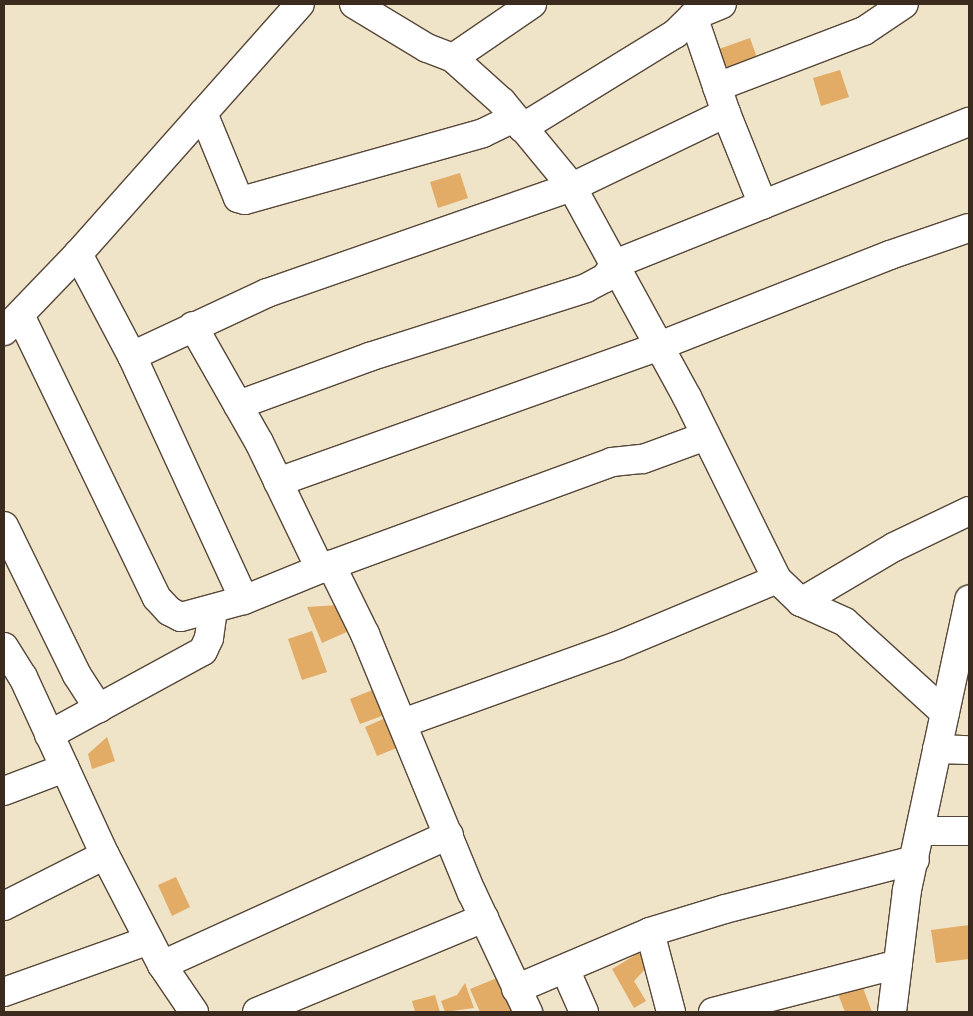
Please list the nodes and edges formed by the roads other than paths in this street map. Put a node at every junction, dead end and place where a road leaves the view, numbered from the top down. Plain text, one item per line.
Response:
1 (300, 4) edge
2 (354, 4) edge
3 (532, 4) edge
4 (722, 4) edge
5 (904, 4) edge
6 (693, 16) junction
7 (453, 58) junction
8 (717, 88) junction
9 (203, 113) junction
10 (726, 113) junction
11 (969, 122) edge
12 (518, 123) junction
13 (572, 187) junction
14 (763, 205) junction
15 (969, 228) edge
16 (78, 254) junction
17 (615, 264) junction
18 (12, 323) edge
19 (193, 326) junction
20 (659, 346) junction
21 (132, 356) junction
22 (238, 404) junction
23 (706, 436) junction
24 (278, 482) junction
25 (969, 511) edge
26 (4, 526) edge
27 (325, 567) junction
28 (777, 579) junction
29 (244, 600) junction
30 (969, 600) edge
31 (801, 602) junction
32 (213, 609) junction
33 (4, 647) edge
34 (962, 665) edge
35 (13, 681) edge
36 (98, 709) junction
37 (945, 713) junction
38 (403, 723) junction
39 (50, 735) junction
40 (937, 749) junction
41 (969, 750) edge
42 (65, 768) junction
43 (4, 792) edge
44 (920, 831) junction
45 (969, 831) edge
46 (449, 835) junction
47 (105, 854) junction
48 (915, 860) junction
49 (4, 906) edge
50 (484, 918) junction
51 (650, 932) junction
52 (149, 940) junction
53 (898, 964) junction
54 (162, 965) junction
55 (566, 969) junction
56 (4, 992) edge
57 (522, 1000) edge
58 (194, 1012) edge
59 (257, 1012) edge
60 (584, 1012) edge
61 (671, 1012) edge
62 (713, 1012) edge
63 (892, 1012) edge

1 - 9 street
2 - 7 street
3 - 7 street
4 - 6 street
5 - 8 street
6 - 8 street
6 - 12 street
7 - 12 street
8 - 10 street
9 - 12 street
9 - 16 street
10 - 13 street
10 - 14 street
11 - 14 street
12 - 13 street
13 - 17 street
13 - 19 street
14 - 17 street
15 - 20 street
16 - 18 street
16 - 21 street
17 - 20 street
17 - 22 street
18 - 32 street
19 - 21 street
19 - 22 street
20 - 23 street
20 - 24 street
21 - 29 street
22 - 24 street
23 - 27 street
23 - 28 street
24 - 27 street
25 - 31 street
26 - 36 street
27 - 29 street
27 - 38 street
28 - 31 street
28 - 38 street
29 - 32 street
30 - 34 street
31 - 37 street
32 - 36 street
33 - 35 street
34 - 37 street
35 - 39 street
36 - 39 street
37 - 40 street
38 - 46 street
39 - 42 street
40 - 41 street
40 - 44 street
42 - 43 street
42 - 47 street
44 - 45 street
44 - 48 street
46 - 50 street
46 - 54 street
47 - 49 street
47 - 52 street
48 - 51 street
48 - 53 street
50 - 57 street
50 - 59 street
51 - 55 street
51 - 61 street
52 - 54 street
52 - 56 street
53 - 62 street
53 - 63 street
54 - 58 street
55 - 57 street
55 - 60 street

